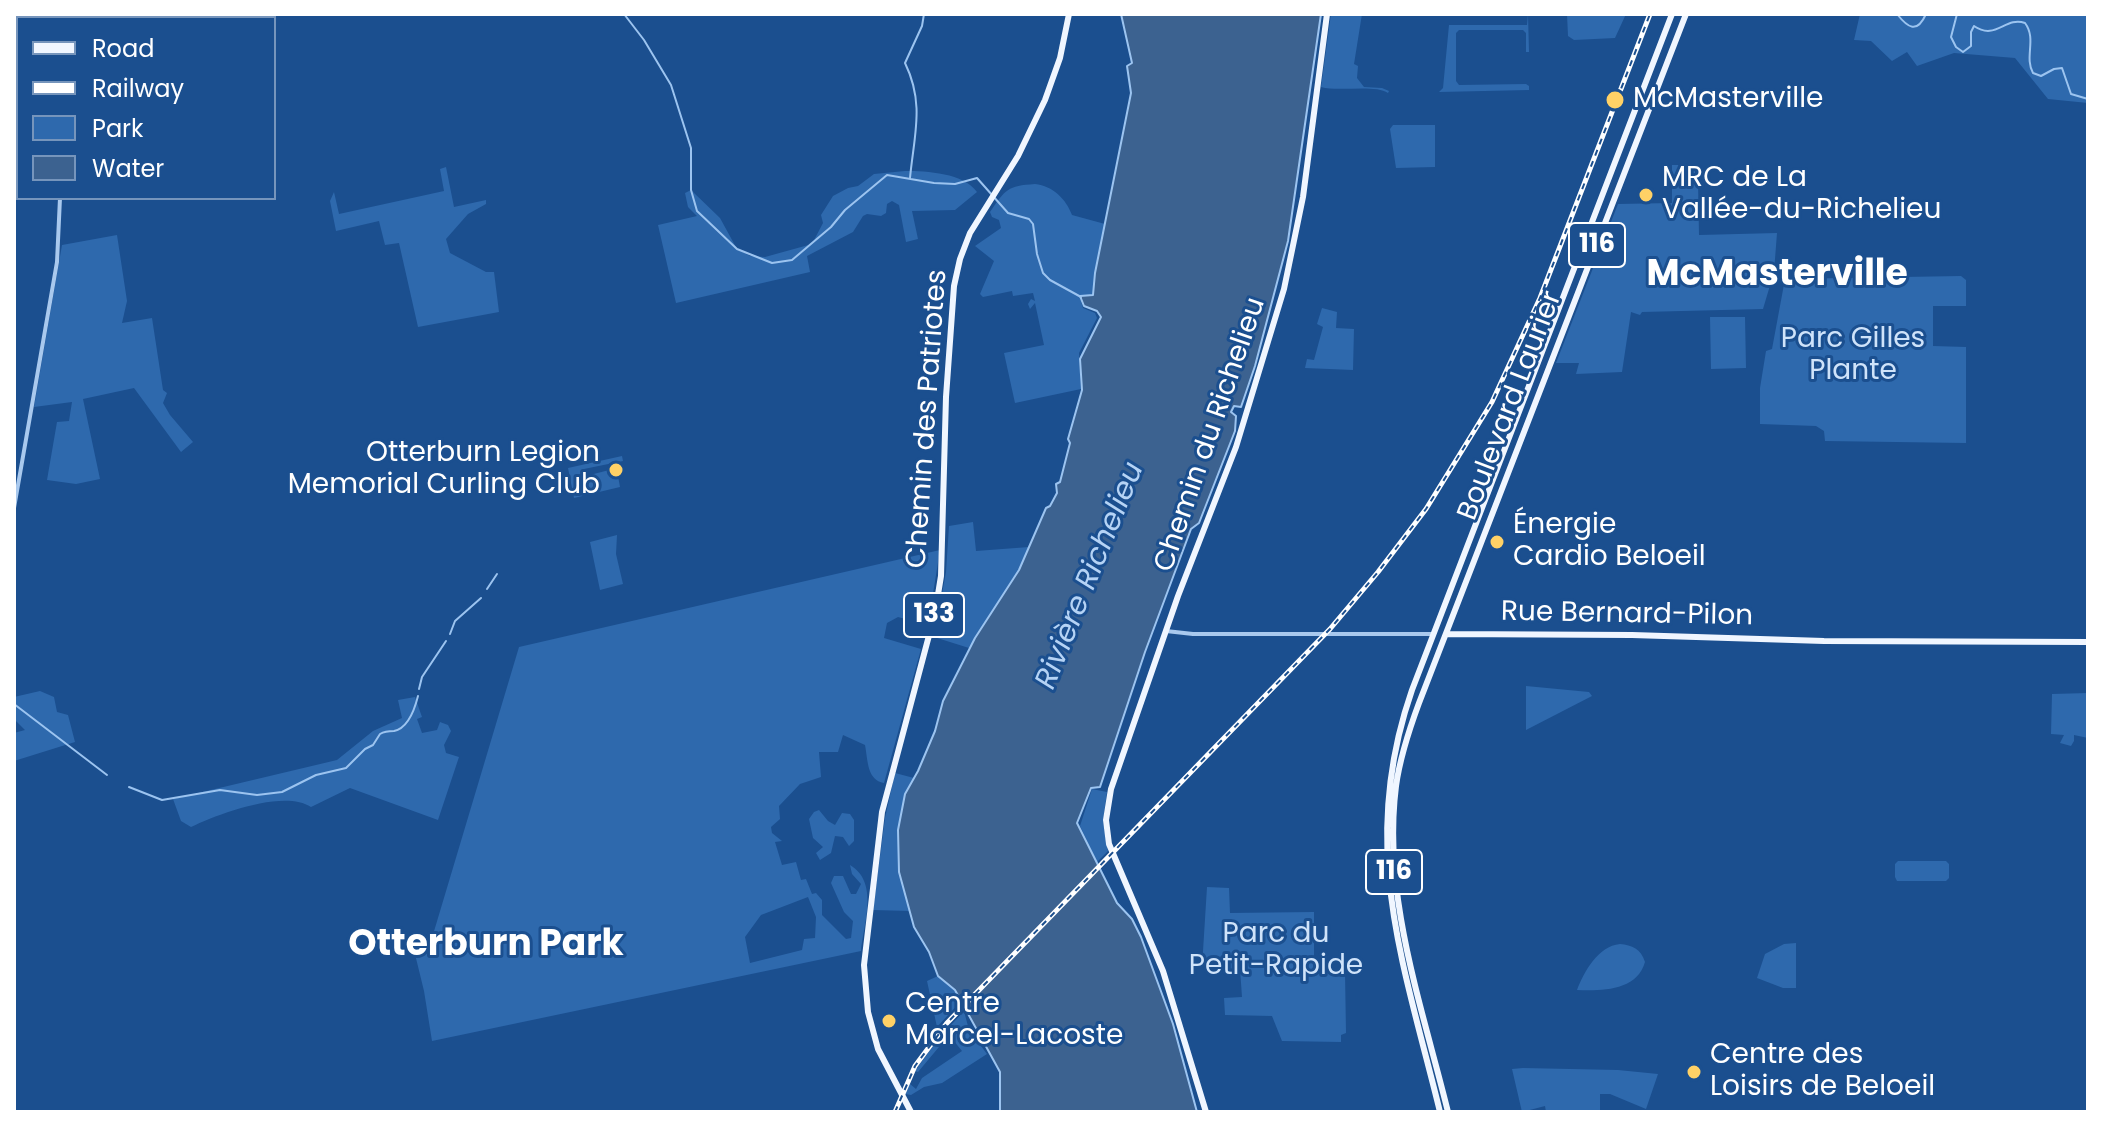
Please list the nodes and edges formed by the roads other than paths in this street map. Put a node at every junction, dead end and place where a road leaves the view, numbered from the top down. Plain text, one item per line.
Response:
1 (1069, 14) edge
2 (1327, 14) edge
3 (1672, 14) edge
4 (1686, 14) edge
5 (60, 200) edge
6 (14, 508) edge
7 (1166, 631) junction
8 (1434, 634) junction
9 (1446, 634) junction
10 (2088, 642) edge
11 (911, 1112) edge
12 (1206, 1112) edge
13 (1440, 1112) edge
14 (1448, 1112) edge

1 - 11 main road, Chemin des Patriotes / 133
2 - 7 main road, Chemin du Richelieu
3 - 8 main road, Boulevard Laurier / 116
4 - 9 main road, Boulevard Laurier / 116
5 - 6 street
7 - 8 street, Rue Bernard-Pilon
7 - 12 main road, Chemin du Richelieu
8 - 9 main road, Rue Bernard-Pilon
8 - 13 main road, 116
9 - 10 main road, Rue Bernard-Pilon
9 - 14 main road, 116

